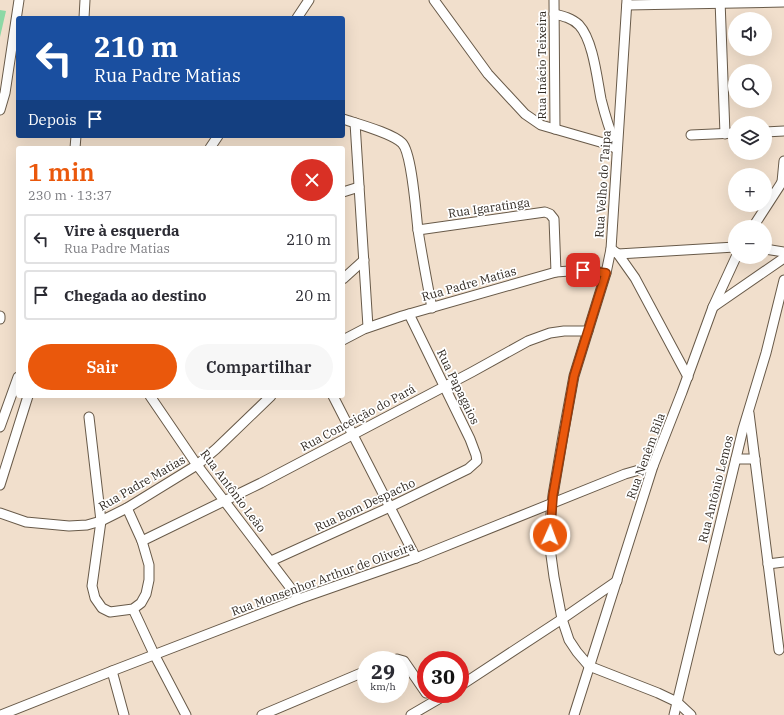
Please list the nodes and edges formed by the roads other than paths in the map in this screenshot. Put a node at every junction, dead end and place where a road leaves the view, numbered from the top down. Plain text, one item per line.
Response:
1 (19, 0) edge
2 (85, 0) edge
3 (309, 0) edge
4 (434, 0) edge
5 (554, 0) edge
6 (720, 1) edge
7 (627, 2) edge
8 (784, 2) edge
9 (554, 14) junction
10 (17, 16) edge
11 (84, 16) edge
12 (298, 16) edge
13 (16, 20) edge
14 (0, 110) edge
15 (345, 120) edge
16 (355, 123) junction
17 (555, 130) junction
18 (784, 131) edge
19 (772, 132) edge
20 (724, 134) junction
21 (728, 134) edge
22 (691, 135) dead end
23 (617, 149) junction
24 (784, 161) edge
25 (783, 181) edge
26 (359, 187) junction
27 (345, 191) edge
28 (758, 220) edge
29 (418, 230) junction
30 (728, 247) edge
31 (772, 250) edge
32 (615, 251) junction
33 (784, 252) edge
34 (784, 258) edge
35 (364, 260) junction
36 (733, 264) edge
37 (556, 272) junction
38 (606, 273) junction
39 (345, 277) edge
40 (784, 280) edge
41 (713, 307) junction
42 (432, 308) junction
43 (409, 314) junction
44 (368, 327) junction
45 (588, 331) junction
46 (345, 339) edge
47 (688, 377) junction
48 (16, 383) edge
49 (444, 387) junction
50 (27, 398) edge
51 (151, 398) edge
52 (269, 398) edge
53 (334, 398) edge
54 (749, 410) junction
55 (89, 417) dead end
56 (0, 427) edge
57 (353, 435) junction
58 (736, 459) junction
59 (755, 459) junction
60 (3, 461) edge
61 (198, 465) junction
62 (654, 466) junction
63 (468, 469) joint
64 (0, 484) edge
65 (225, 501) junction
66 (552, 503) junction
67 (390, 507) junction
68 (127, 508) junction
69 (0, 513) edge
70 (100, 521) junction
71 (142, 541) junction
72 (416, 558) junction
73 (271, 562) junction
74 (784, 562) edge
75 (768, 564) junction
76 (617, 581) junction
77 (299, 599) junction
78 (133, 609) junction
79 (562, 619) junction
80 (779, 650) dead end
81 (154, 654) junction
82 (589, 666) junction
83 (409, 668) edge
84 (112, 671) junction
85 (357, 675) edge
86 (417, 680) edge
87 (469, 680) edge
88 (432, 703) edge
89 (677, 704) junction
90 (1, 715) edge
91 (124, 715) edge
92 (186, 715) edge
93 (262, 715) edge
94 (411, 715) edge
95 (574, 715) edge
96 (674, 715) edge
97 (692, 715) edge

1 - 10 street
2 - 11 street
3 - 12 street
4 - 17 street
5 - 9 street, Rua Inácio Teixeira
6 - 7 street
6 - 8 street
6 - 20 street
7 - 23 street, Rua Velho do Taipa
9 - 17 street, Rua Inácio Teixeira
9 - 23 street
13 - 14 street
15 - 16 street
16 - 26 street
16 - 29 street
17 - 23 street
18 - 19 street
20 - 21 street
20 - 22 street
23 - 32 street, Rua Velho do Taipa
24 - 25 street
25 - 28 street
26 - 27 street
26 - 35 street
29 - 37 street, Rua Igaratinga
29 - 42 street
30 - 32 street
31 - 33 street
32 - 38 street, Rua Velho do Taipa
32 - 47 street
34 - 41 street
35 - 39 street
35 - 44 street
36 - 41 street, Rua Nenêm Bila
37 - 38 street, Rua Padre Matias
37 - 42 street, Rua Padre Matias
38 - 45 street, Rua Velho do Taipa
40 - 54 street, Rua Antônio Lemos
41 - 47 street, Rua Nenêm Bila
42 - 43 street, Rua Padre Matias
43 - 44 street, Rua Padre Matias
43 - 49 street, Rua Papagaios
44 - 46 street, Rua Padre Matias
45 - 49 street, Rua Conceição do Pará
45 - 66 street, Rua Velho do Taipa
47 - 62 street, Rua Nenêm Bila
48 - 56 street
49 - 57 street, Rua Conceição do Pará
49 - 63 street, Rua Papagaios
50 - 60 street
51 - 61 street, Rua Antônio Leão
52 - 61 street, Rua Padre Matias
53 - 57 street
54 - 58 street, Rua Antônio Lemos
54 - 59 street
55 - 70 street
57 - 65 street, Rua Conceição do Pará
57 - 67 street
58 - 59 street
58 - 89 street, Rua Antônio Lemos
59 - 75 street
60 - 64 street
61 - 65 street, Rua Antônio Leão
61 - 68 street, Rua Padre Matias
62 - 66 street, Rua Monsenhor Arthur de Oliveira
62 - 76 street, Rua Nenêm Bila
63 - 67 street, Rua Bom Despacho
65 - 71 street, Rua Conceição do Pará
65 - 73 street, Rua Antônio Leão
66 - 72 street, Rua Monsenhor Arthur de Oliveira
66 - 79 street, Rua Velho do Taipa
67 - 72 street
67 - 73 street, Rua Bom Despacho
68 - 70 street, Rua Padre Matias
68 - 71 street
69 - 70 street, Rua Padre Matias
70 - 78 street
71 - 78 street
72 - 77 street, Rua Monsenhor Arthur de Oliveira
73 - 77 street, Rua Antônio Leão
74 - 75 street
75 - 80 street
76 - 79 street
76 - 82 street, Rua Nenêm Bila
77 - 81 street, Rua Monsenhor Arthur de Oliveira
78 - 81 street
79 - 82 street, Rua Velho do Taipa
79 - 87 street
81 - 84 street, Rua Monsenhor Arthur de Oliveira
81 - 92 street
82 - 89 street
82 - 95 street, Rua Nenêm Bila
83 - 86 street
84 - 90 street, Rua Monsenhor Arthur de Oliveira
84 - 91 street
85 - 93 street
88 - 94 street
89 - 96 street, Rua Antônio Lemos
89 - 97 street

